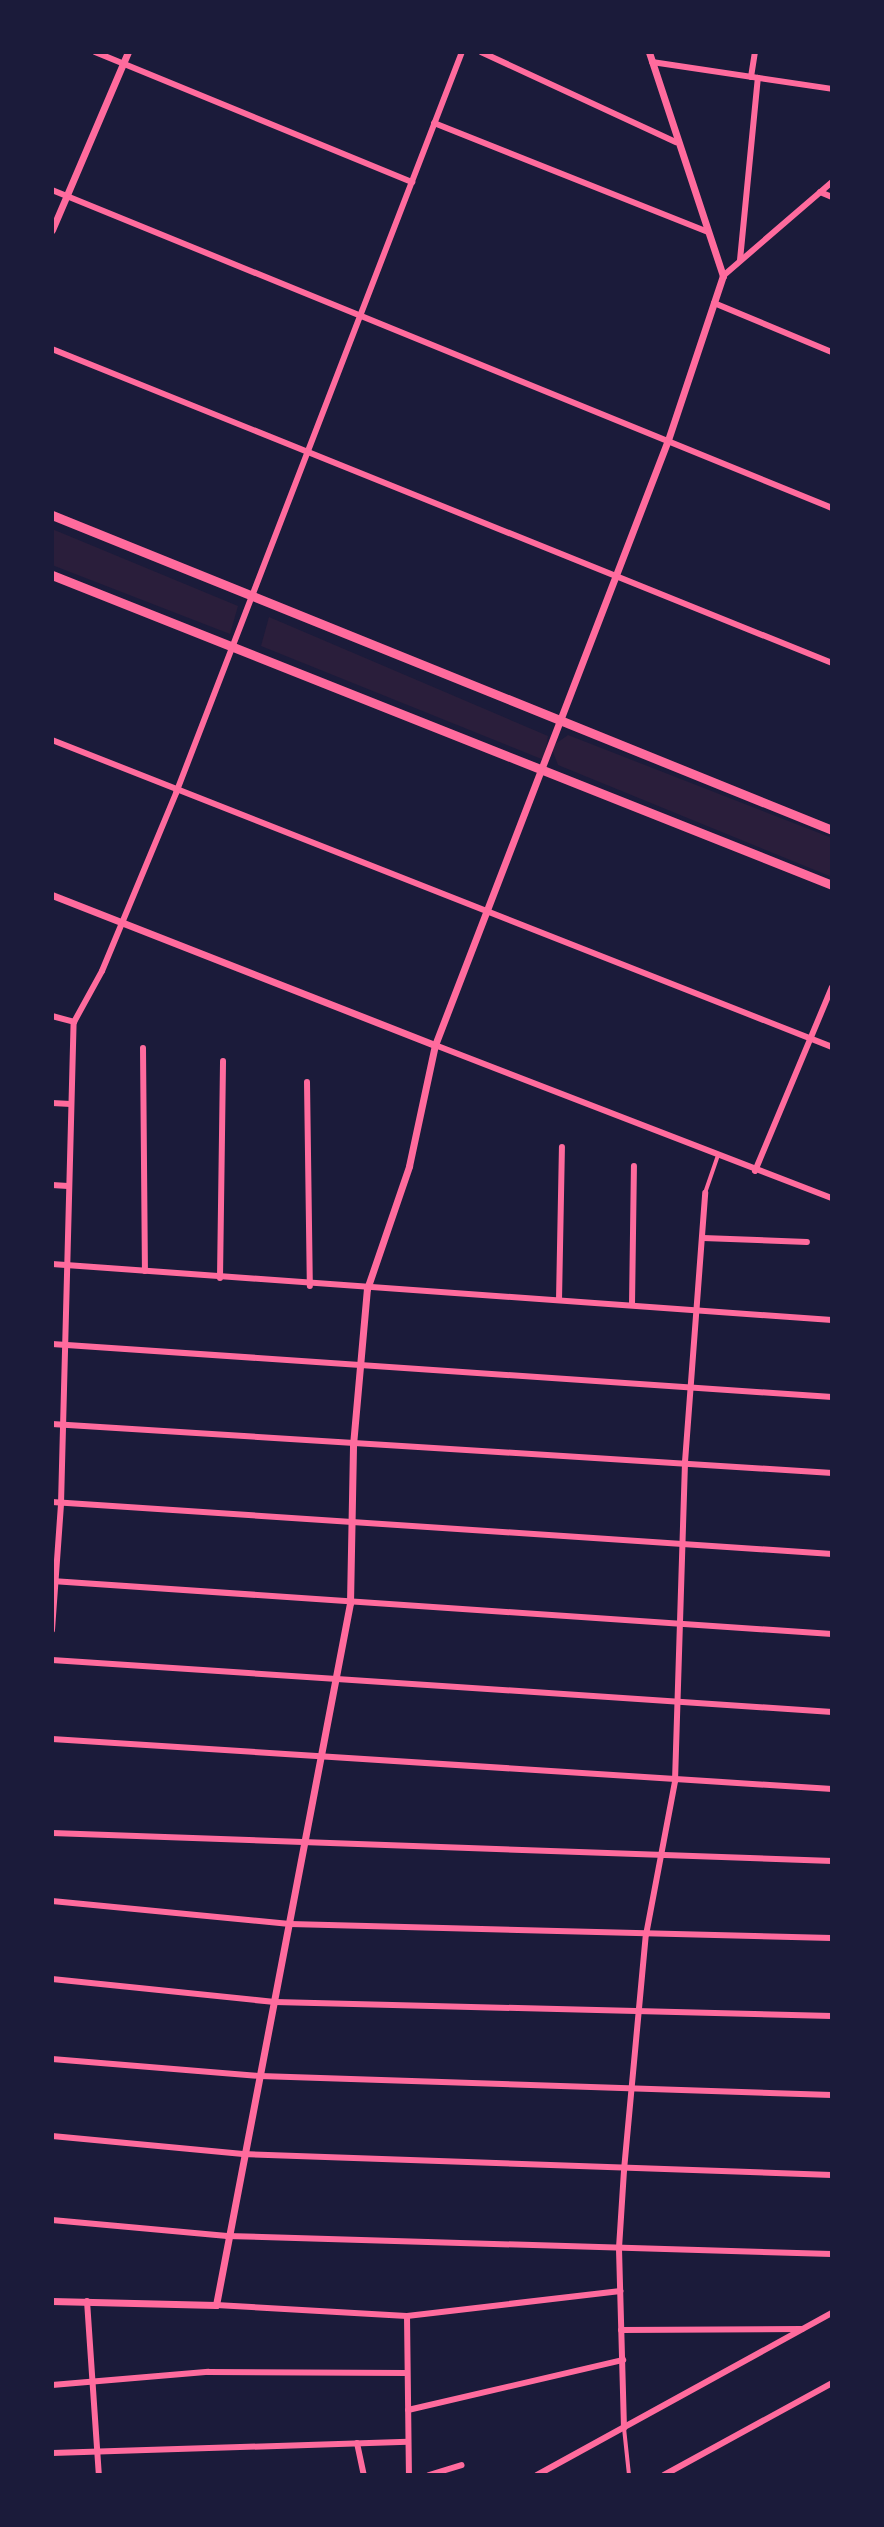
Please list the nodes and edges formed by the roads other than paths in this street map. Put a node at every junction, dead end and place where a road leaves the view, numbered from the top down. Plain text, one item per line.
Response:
1 (95, 52) edge
2 (128, 52) edge
3 (462, 52) edge
4 (481, 52) edge
5 (649, 52) edge
6 (755, 52) edge
7 (652, 62) junction
8 (124, 63) junction
9 (754, 77) junction
10 (832, 89) edge
11 (434, 123) junction
12 (676, 142) junction
13 (412, 182) junction
14 (832, 182) edge
15 (52, 190) edge
16 (820, 192) junction
17 (67, 196) junction
18 (832, 197) edge
19 (52, 230) edge
20 (708, 232) junction
21 (740, 260) junction
22 (723, 276) junction
23 (714, 303) junction
24 (360, 317) junction
25 (52, 349) edge
26 (832, 352) edge
27 (668, 440) junction
28 (308, 452) junction
29 (832, 508) edge
30 (52, 515) edge
31 (52, 575) edge
32 (616, 576) junction
33 (252, 597) junction
34 (233, 645) junction
35 (832, 663) edge
36 (558, 720) junction
37 (52, 740) edge
38 (542, 768) junction
39 (176, 793) junction
40 (832, 830) edge
41 (832, 885) edge
42 (52, 895) edge
43 (488, 909) junction
44 (123, 923) junction
45 (832, 987) edge
46 (52, 1016) edge
47 (74, 1022) junction
48 (812, 1038) junction
49 (435, 1045) junction
50 (832, 1047) edge
51 (143, 1048) dead end
52 (223, 1061) dead end
53 (307, 1082) dead end
54 (52, 1103) edge
55 (71, 1104) junction
56 (562, 1147) dead end
57 (718, 1156) junction
58 (634, 1166) dead end
59 (755, 1171) junction
60 (52, 1185) edge
61 (68, 1186) junction
62 (705, 1193) joint
63 (832, 1198) edge
64 (703, 1238) junction
65 (807, 1242) dead end
66 (52, 1264) edge
67 (66, 1266) junction
68 (145, 1271) junction
69 (220, 1278) junction
70 (310, 1286) junction
71 (367, 1289) junction
72 (559, 1300) junction
73 (632, 1305) junction
74 (697, 1311) junction
75 (832, 1320) edge
76 (52, 1344) edge
77 (66, 1345) junction
78 (357, 1366) junction
79 (690, 1386) junction
80 (832, 1397) edge
81 (52, 1424) edge
82 (63, 1425) junction
83 (353, 1445) junction
84 (685, 1462) junction
85 (832, 1473) edge
86 (52, 1502) edge
87 (61, 1504) junction
88 (352, 1524) junction
89 (684, 1544) junction
90 (832, 1554) edge
91 (55, 1581) edge
92 (350, 1603) junction
93 (679, 1624) junction
94 (52, 1630) edge
95 (832, 1634) edge
96 (52, 1660) edge
97 (337, 1681) junction
98 (677, 1703) junction
99 (832, 1712) edge
100 (52, 1739) edge
101 (323, 1758) junction
102 (675, 1781) junction
103 (832, 1789) edge
104 (52, 1833) edge
105 (307, 1845) junction
106 (662, 1857) junction
107 (832, 1861) edge
108 (52, 1901) edge
109 (290, 1924) junction
110 (646, 1935) junction
111 (832, 1938) edge
112 (52, 1979) edge
113 (275, 2002) junction
114 (638, 2013) junction
115 (832, 2016) edge
116 (52, 2059) edge
117 (260, 2076) junction
118 (632, 2091) junction
119 (832, 2095) edge
120 (52, 2136) edge
121 (243, 2154) junction
122 (624, 2170) junction
123 (832, 2175) edge
124 (52, 2220) edge
125 (227, 2236) junction
126 (619, 2248) junction
127 (832, 2254) edge
128 (621, 2291) junction
129 (52, 2301) edge
130 (87, 2301) junction
131 (216, 2305) junction
132 (832, 2313) edge
133 (407, 2316) junction
134 (806, 2329) junction
135 (621, 2330) junction
136 (623, 2360) junction
137 (407, 2373) junction
138 (832, 2383) edge
139 (94, 2384) junction
140 (52, 2385) edge
141 (408, 2410) junction
142 (624, 2428) junction
143 (408, 2442) junction
144 (357, 2443) junction
145 (97, 2450) junction
146 (52, 2453) edge
147 (461, 2465) dead end
148 (99, 2475) edge
149 (364, 2475) edge
150 (409, 2475) edge
151 (429, 2475) edge
152 (537, 2475) edge
153 (629, 2475) edge
154 (664, 2475) edge

1 - 8 street
2 - 8 street
3 - 11 street
4 - 12 street
5 - 7 street
6 - 9 street
7 - 9 street
7 - 12 street
8 - 13 street
8 - 17 street
9 - 10 street
9 - 21 street
11 - 13 street
11 - 20 street
12 - 20 street
13 - 24 street
14 - 16 street
15 - 17 street
16 - 18 street
16 - 21 street
17 - 19 street
17 - 24 street
20 - 22 street
21 - 22 street
22 - 23 street
23 - 26 street
23 - 27 street
24 - 27 street
24 - 28 street
25 - 28 street
27 - 29 street
27 - 32 street
28 - 32 street
28 - 33 street
30 - 33 main road
31 - 34 main road
32 - 35 street
32 - 36 street
33 - 34 street
33 - 36 main road
34 - 38 main road
34 - 39 street
36 - 38 street
36 - 40 main road
37 - 39 street
38 - 41 main road
38 - 43 street
39 - 43 street
39 - 44 street
42 - 44 street
43 - 48 street
43 - 49 street
44 - 47 street
44 - 49 street
45 - 48 street
46 - 47 street
47 - 55 street
48 - 50 street
48 - 59 street
49 - 57 street
49 - 71 street
51 - 68 street
52 - 69 street
53 - 70 street
54 - 55 street
55 - 61 street
56 - 72 street
57 - 59 street
57 - 62 street
58 - 73 street
59 - 63 street
60 - 61 street
61 - 67 street
62 - 64 street
64 - 65 street
64 - 74 street
66 - 67 street
67 - 68 street
67 - 77 street
68 - 69 street
69 - 70 street
70 - 71 street
71 - 72 street
71 - 78 street
72 - 73 street
73 - 74 street
74 - 75 street
74 - 79 street
76 - 77 street
77 - 78 street
77 - 82 street
78 - 79 street
78 - 83 street
79 - 80 street
79 - 84 street
81 - 82 street
82 - 83 street
82 - 87 street
83 - 84 street
83 - 88 street
84 - 85 street
84 - 89 street
86 - 87 street
87 - 88 street
87 - 91 street
88 - 89 street
88 - 92 street
89 - 90 street
89 - 93 street
91 - 92 street
91 - 94 street
92 - 93 street
92 - 97 street
93 - 95 street
93 - 98 street
96 - 97 street
97 - 98 street
97 - 101 street
98 - 99 street
98 - 102 street
100 - 101 street
101 - 102 street
101 - 105 street
102 - 103 street
102 - 106 street
104 - 105 street
105 - 106 street
105 - 109 street
106 - 107 street
106 - 110 street
108 - 109 street
109 - 110 street
109 - 113 street
110 - 111 street
110 - 114 street
112 - 113 street
113 - 114 street
113 - 117 street
114 - 115 street
114 - 118 street
116 - 117 street
117 - 118 street
117 - 121 street
118 - 119 street
118 - 122 street
120 - 121 street
121 - 122 street
121 - 125 street
122 - 123 street
122 - 126 street
124 - 125 street
125 - 126 street
125 - 131 street
126 - 127 street
126 - 128 street
128 - 133 street
128 - 135 street
129 - 130 street
130 - 131 street
130 - 139 street
131 - 133 street
132 - 134 street
133 - 137 street
134 - 135 street
134 - 142 street
135 - 136 street
136 - 141 street
136 - 142 street
137 - 139 street
137 - 141 street
138 - 154 street
139 - 140 street
139 - 145 street
141 - 143 street
142 - 152 street
142 - 153 street
143 - 144 street
143 - 150 street
144 - 145 street
144 - 149 street
145 - 146 street
145 - 148 street
147 - 151 street

